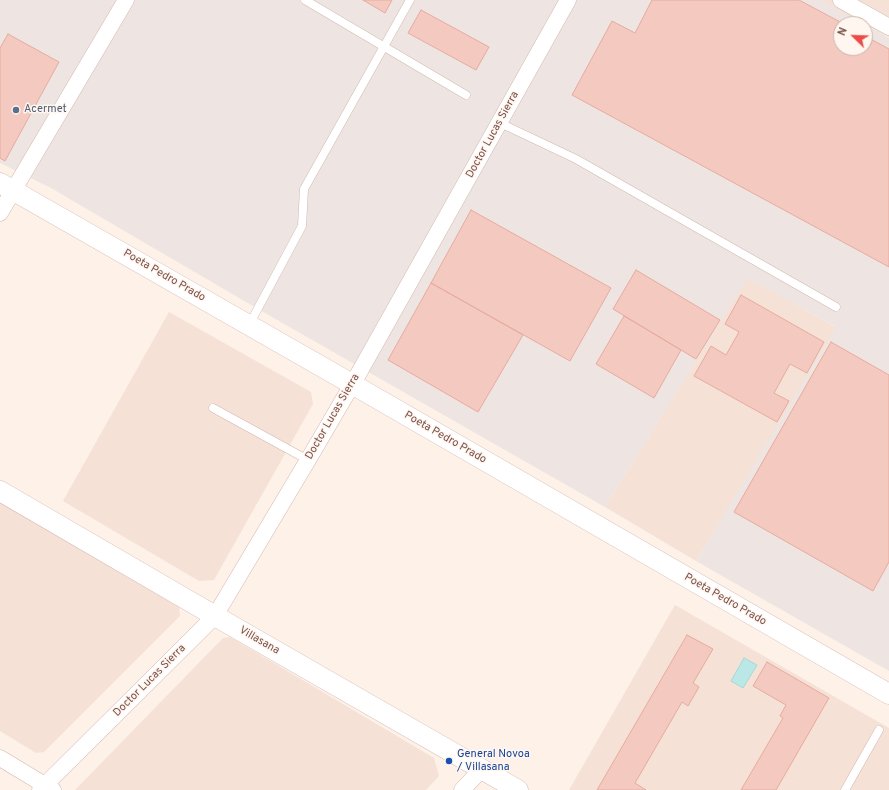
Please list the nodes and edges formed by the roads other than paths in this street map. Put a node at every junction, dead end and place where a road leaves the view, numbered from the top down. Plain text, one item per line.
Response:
1 (126, 0) edge
2 (306, 0) edge
3 (410, 0) edge
4 (568, 0) edge
5 (840, 0) edge
6 (889, 27) edge
7 (384, 46) junction
8 (466, 95) dead end
9 (500, 123) junction
10 (7, 186) edge
11 (0, 213) edge
12 (836, 307) dead end
13 (249, 325) junction
14 (352, 384) junction
15 (213, 408) dead end
16 (308, 460) junction
17 (0, 492) edge
18 (215, 616) junction
19 (889, 694) edge
20 (879, 730) dead end
21 (0, 758) edge
22 (482, 769) junction
23 (46, 788) edge
24 (462, 790) edge
25 (518, 790) edge
26 (845, 790) edge

1 - 10 street
2 - 7 lane
3 - 7 lane
4 - 9 street, Doctor Lucas Sierra
5 - 6 street
7 - 8 lane
7 - 13 lane
9 - 12 lane
9 - 14 street, Doctor Lucas Sierra
10 - 11 street
10 - 13 street, Poeta Pedro Prado
13 - 14 street, Poeta Pedro Prado
14 - 16 street, Doctor Lucas Sierra
14 - 19 street, Poeta Pedro Prado
15 - 16 lane
16 - 18 street, Doctor Lucas Sierra
17 - 18 street, Villasana
18 - 22 street, Villasana
18 - 23 street, Doctor Lucas Sierra
20 - 26 lane
21 - 23 street
22 - 24 street
22 - 25 street, Villasana

